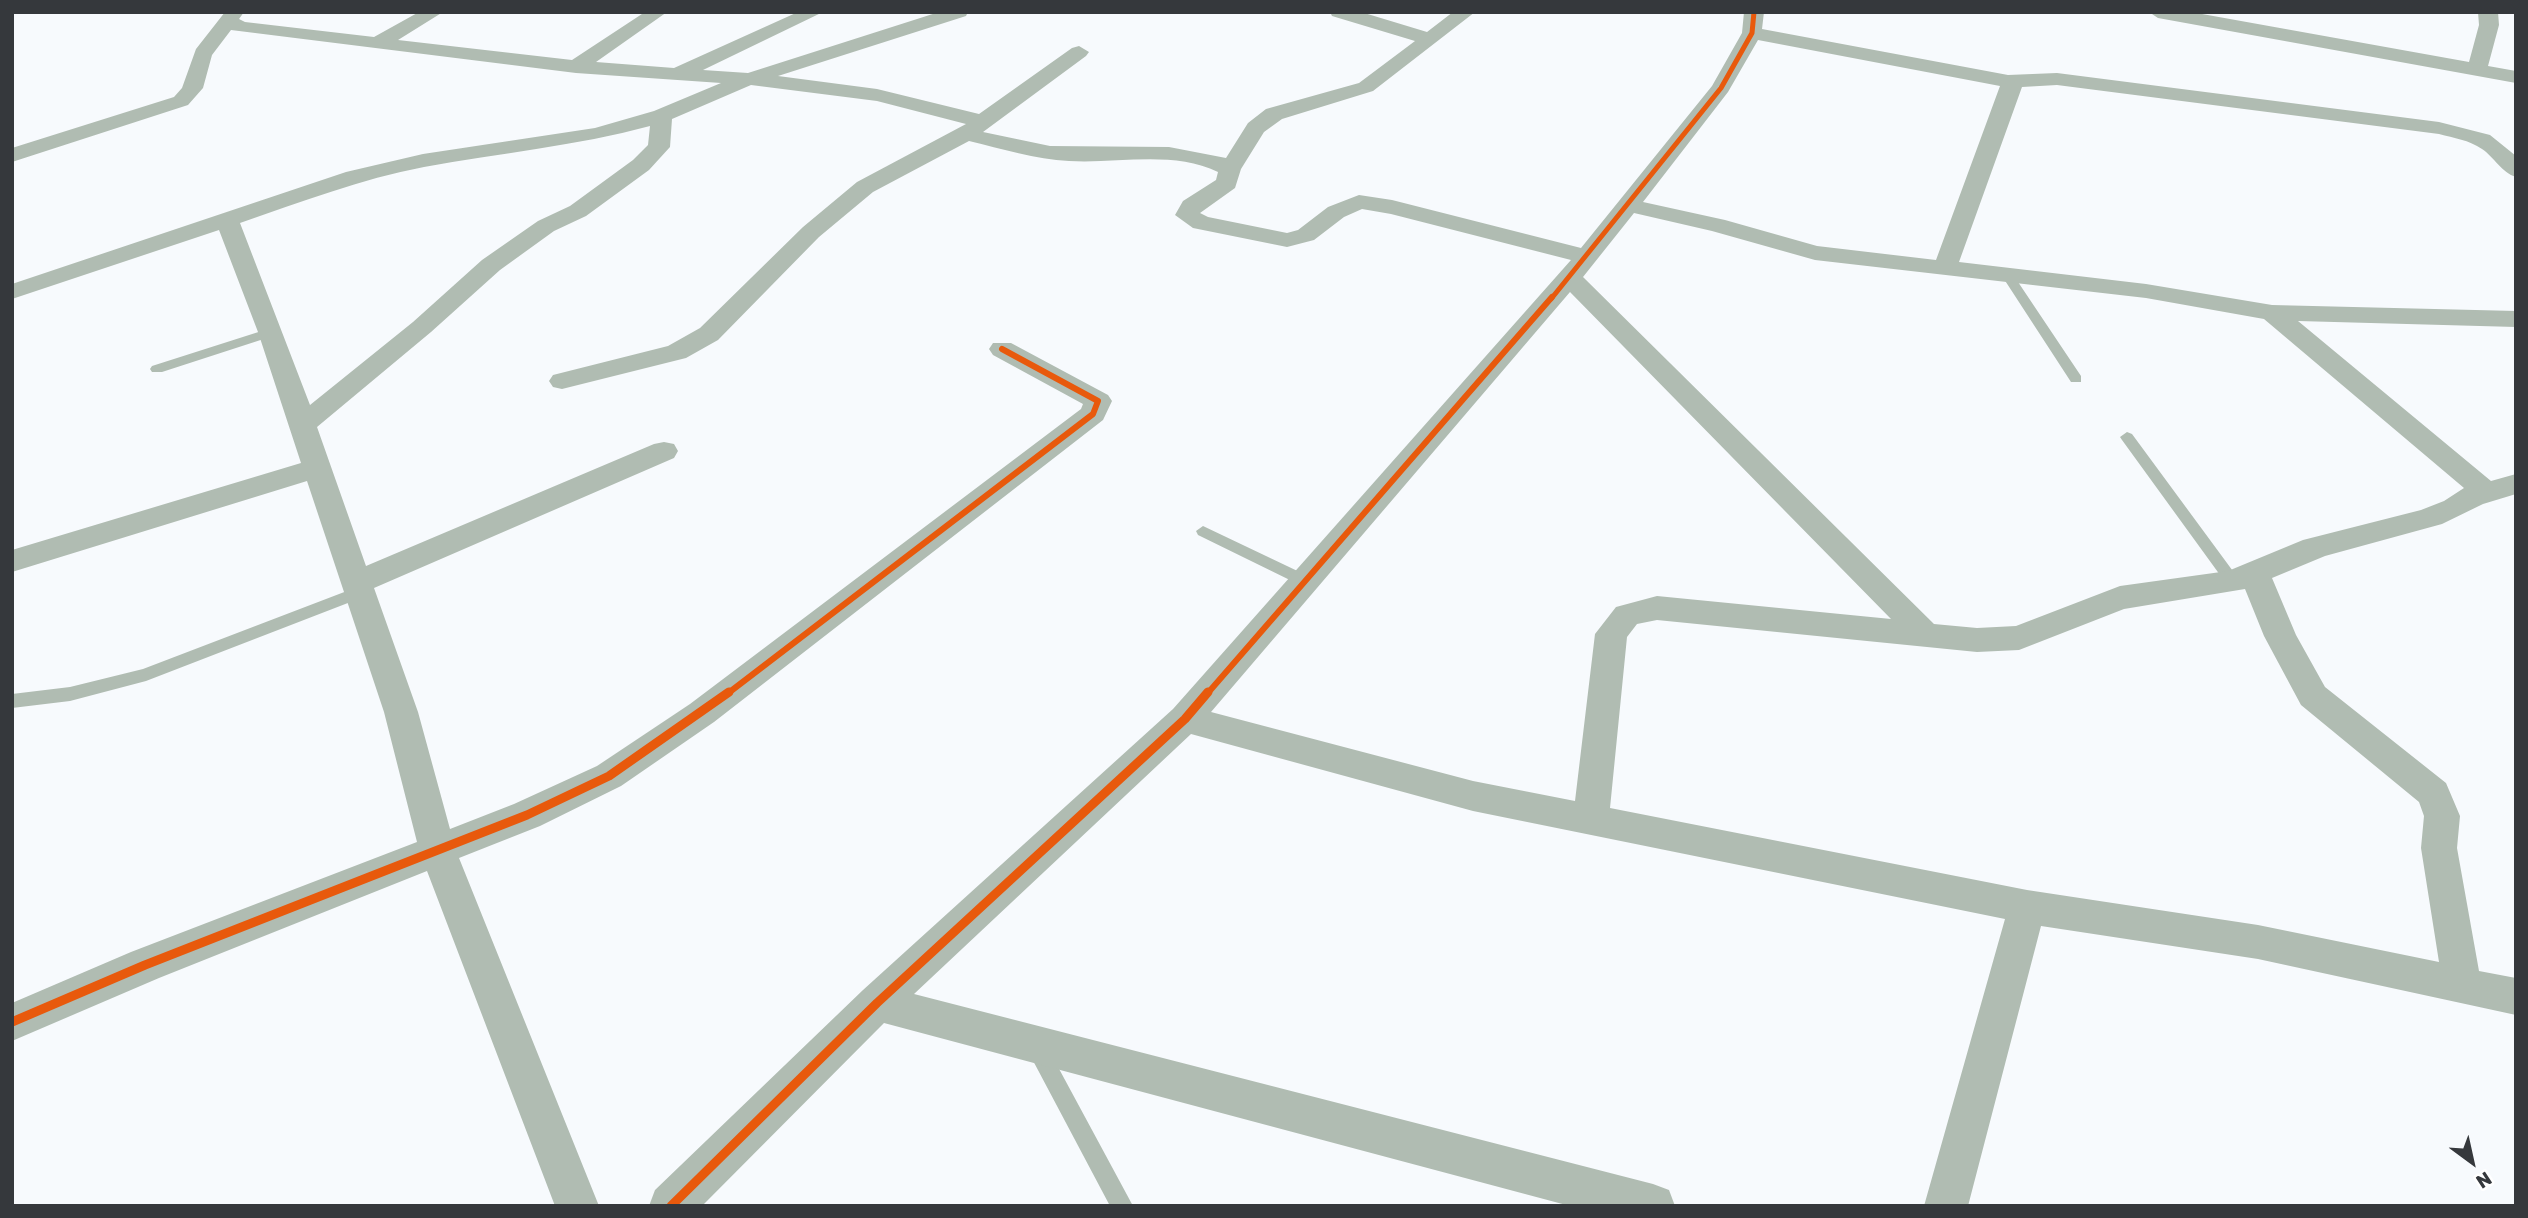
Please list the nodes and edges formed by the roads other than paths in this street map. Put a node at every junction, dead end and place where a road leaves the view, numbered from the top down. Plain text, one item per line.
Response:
1 (434, 12) edge
2 (658, 12) edge
3 (814, 12) edge
4 (959, 12) edge
5 (1339, 12) edge
6 (1466, 12) edge
7 (2158, 12) edge
8 (2488, 12) edge
9 (232, 17) edge
10 (2234, 19) edge
11 (1753, 22) edge
12 (1428, 38) junction
13 (377, 43) junction
14 (1080, 52) dead end
15 (576, 67) junction
16 (2477, 71) junction
17 (676, 74) junction
18 (2516, 77) edge
19 (749, 79) junction
20 (2008, 81) junction
21 (662, 116) junction
22 (976, 128) junction
23 (12, 155) edge
24 (1230, 169) junction
25 (2516, 170) edge
26 (1627, 205) junction
27 (228, 219) junction
28 (1578, 267) junction
29 (1944, 270) junction
30 (2008, 276) junction
31 (12, 292) edge
32 (2272, 313) junction
33 (2516, 319) edge
34 (271, 332) junction
35 (1002, 349) dead end
36 (157, 369) dead end
37 (2076, 379) dead end
38 (562, 381) dead end
39 (302, 425) junction
40 (2127, 437) dead end
41 (664, 451) dead end
42 (316, 468) junction
43 (2516, 484) edge
44 (2477, 496) junction
45 (1203, 531) dead end
46 (12, 561) edge
47 (2244, 578) junction
48 (1303, 580) junction
49 (358, 588) junction
50 (1926, 634) junction
51 (12, 701) edge
52 (1185, 719) junction
53 (1591, 820) junction
54 (437, 849) junction
55 (2027, 907) junction
56 (2462, 985) junction
57 (2516, 997) edge
58 (877, 1003) junction
59 (12, 1022) edge
60 (1035, 1044) junction
61 (577, 1206) edge
62 (671, 1206) edge
63 (1122, 1206) edge
64 (1653, 1206) edge
65 (1946, 1206) edge

1 - 13 street
2 - 15 street
3 - 17 street
4 - 19 street
5 - 12 street
6 - 12 street
7 - 10 street
8 - 16 street
9 - 13 street
9 - 23 street
10 - 16 street
11 - 20 street
11 - 26 street
12 - 24 street
13 - 15 street
14 - 22 street
15 - 17 street
16 - 18 street
17 - 19 street
19 - 21 street
19 - 22 street
20 - 25 street
20 - 29 street
21 - 27 street
21 - 39 street
22 - 24 street
22 - 38 street
24 - 28 street
26 - 28 street
26 - 29 street
27 - 31 street
27 - 34 street
28 - 48 street
28 - 50 street
29 - 30 street
30 - 32 street
30 - 37 lane
32 - 33 street
32 - 44 street
34 - 36 lane
34 - 39 street
35 - 54 street
39 - 42 street
40 - 47 lane
41 - 49 street
42 - 46 street
42 - 49 street
43 - 44 street
44 - 47 street
45 - 48 lane
47 - 50 street
47 - 56 street
48 - 52 street
49 - 51 lane
49 - 54 street
50 - 53 street
52 - 53 street
52 - 58 street
53 - 55 street
54 - 59 street
54 - 61 street
55 - 56 street
55 - 65 street
56 - 57 street
58 - 60 street
58 - 62 street
60 - 63 lane
60 - 64 street

